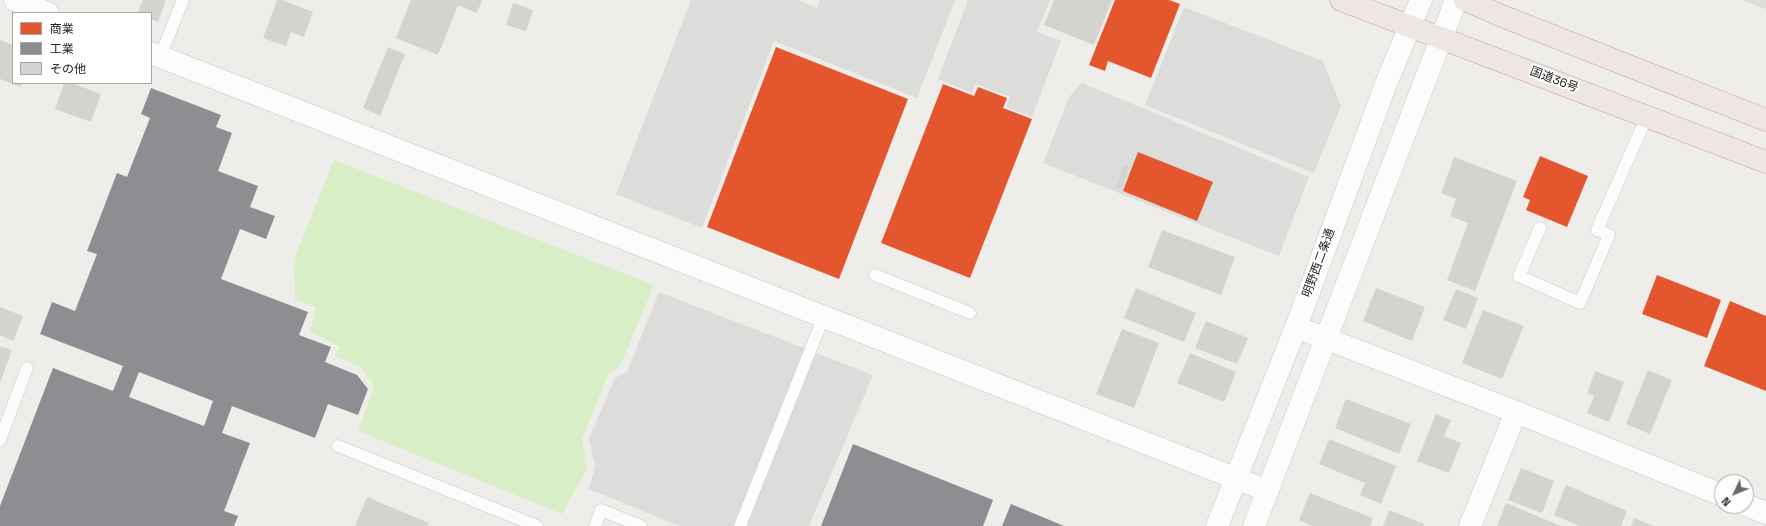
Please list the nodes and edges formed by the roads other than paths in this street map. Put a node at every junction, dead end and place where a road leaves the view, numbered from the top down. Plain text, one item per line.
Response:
1 (15, 0) edge
2 (183, 0) edge
3 (1341, 0) edge
4 (1422, 0) edge
5 (1456, 0) edge
6 (1465, 0) edge
7 (45, 12) edge
8 (1409, 26) junction
9 (1442, 38) junction
10 (156, 55) edge
11 (1647, 116) junction
12 (1766, 120) edge
13 (1766, 162) edge
14 (1540, 228) dead end
15 (875, 275) dead end
16 (970, 313) dead end
17 (824, 316) junction
18 (1296, 327) junction
19 (1326, 339) junction
20 (27, 368) dead end
21 (1516, 412) junction
22 (0, 440) edge
23 (338, 446) dead end
24 (1236, 478) junction
25 (1268, 491) junction
26 (1714, 492) edge
27 (1754, 508) edge
28 (1766, 513) edge
29 (537, 526) edge
30 (595, 526) edge
31 (641, 526) edge
32 (740, 526) edge
33 (1217, 526) edge
34 (1254, 526) edge
35 (1470, 526) edge

1 - 7 street
2 - 10 lane
3 - 8 highway, 国道36号
4 - 8 street, 明野西二条通
5 - 9 street
6 - 12 highway
8 - 9 highway, 国道36号
8 - 18 street, 明野西二条通
9 - 11 highway, 国道36号
9 - 19 street
10 - 17 street
11 - 13 highway, 国道36号
11 - 14 lane
15 - 16 lane
17 - 24 street
17 - 32 lane
18 - 19 street
18 - 24 street, 明野西二条通
19 - 21 street
19 - 25 street
20 - 22 lane
21 - 26 street
21 - 35 street
23 - 29 lane
24 - 25 street
24 - 33 street, 明野西二条通
25 - 34 street
27 - 28 street
30 - 31 lane

